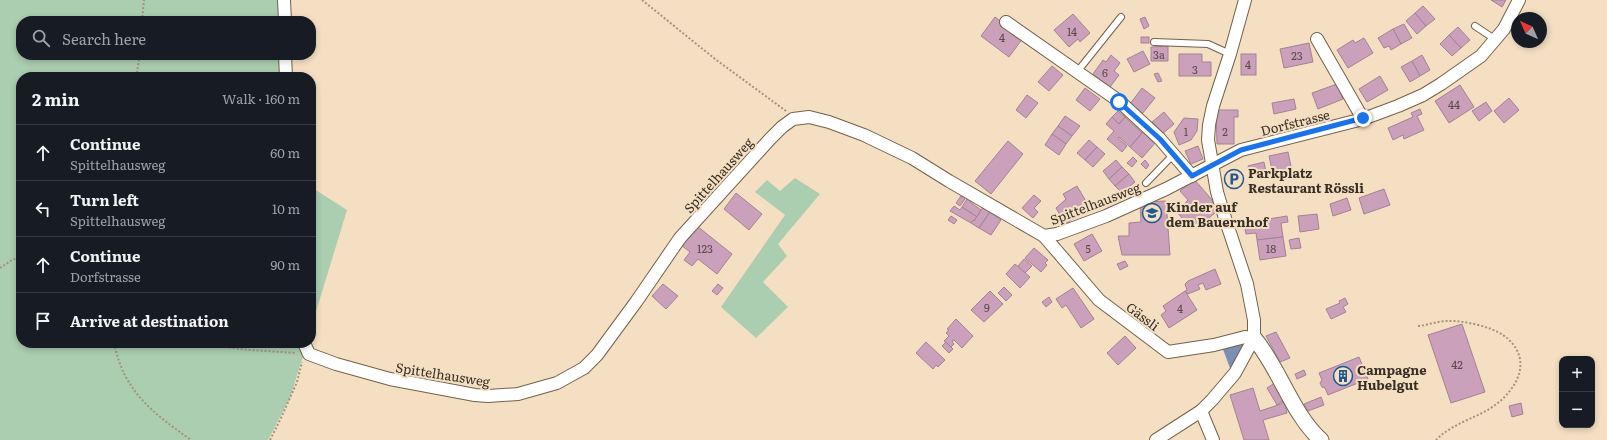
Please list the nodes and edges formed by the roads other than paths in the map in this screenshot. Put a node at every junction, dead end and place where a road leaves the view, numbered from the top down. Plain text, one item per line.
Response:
1 (284, 0) edge
2 (1245, 0) edge
3 (1519, 0) edge
4 (285, 16) edge
5 (1121, 17) dead end
6 (1006, 22) dead end
7 (1475, 26) dead end
8 (1317, 39) dead end
9 (1496, 40) junction
10 (1154, 42) dead end
11 (1230, 54) junction
12 (285, 60) edge
13 (286, 72) edge
14 (1077, 72) junction
15 (1363, 118) junction
16 (1173, 155) junction
17 (1213, 164) junction
18 (1192, 176) junction
19 (1146, 183) dead end
20 (1044, 236) junction
21 (1254, 338) junction
22 (306, 348) edge
23 (1201, 411) junction
24 (1317, 438) edge
25 (1156, 440) edge
26 (1213, 440) edge

1 - 4 street
2 - 11 street
3 - 9 street, Dorfstrasse
5 - 14 lane
6 - 14 street
7 - 9 lane
8 - 15 street
9 - 15 street, Dorfstrasse
10 - 11 lane
11 - 17 street
12 - 13 street
14 - 16 street
15 - 17 street, Dorfstrasse
16 - 18 street
16 - 19 lane
17 - 18 street, Spittelhausweg
17 - 21 street
18 - 20 street, Spittelhausweg
20 - 21 street, Gässli
20 - 22 street, Spittelhausweg
21 - 23 street
21 - 24 street
23 - 25 street
23 - 26 street

